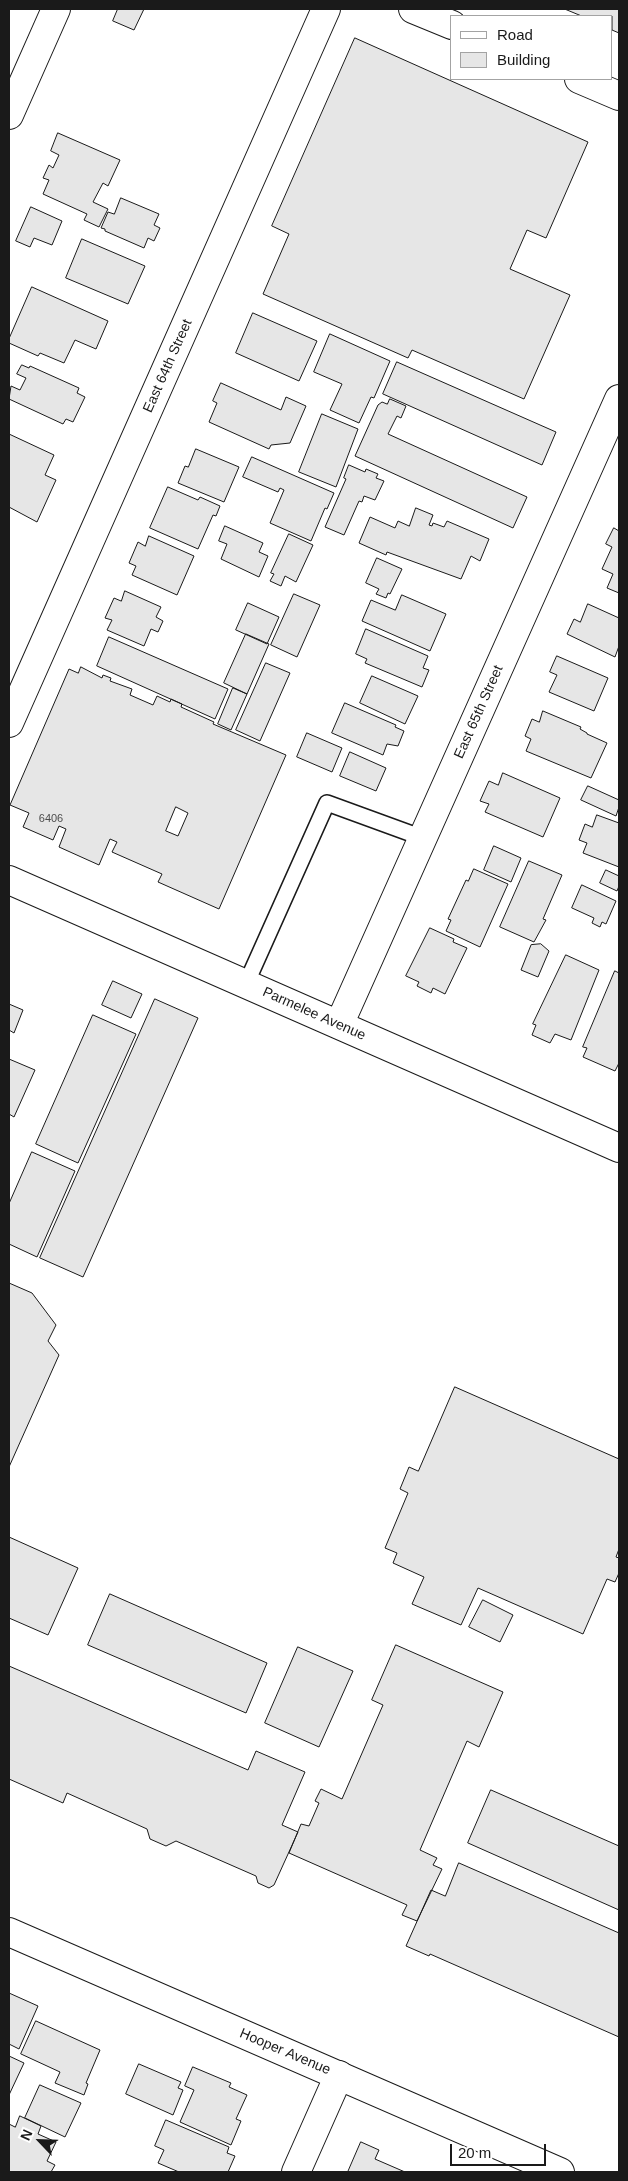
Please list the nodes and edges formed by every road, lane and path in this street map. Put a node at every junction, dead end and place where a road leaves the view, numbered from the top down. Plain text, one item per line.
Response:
1 (56, 9) edge
2 (326, 9) edge
3 (413, 9) edge
4 (450, 24) edge
5 (581, 80) edge
6 (619, 96) edge
7 (9, 114) edge
8 (619, 399) edge
9 (9, 723) edge
10 (423, 838) junction
11 (9, 880) edge
12 (246, 984) junction
13 (339, 1025) junction
14 (619, 1148) edge
15 (9, 1932) edge
16 (339, 2075) junction
17 (296, 2172) edge
18 (560, 2172) edge

1 - 7 street
2 - 9 street, East 64th Street
3 - 4 street
5 - 6 street
8 - 10 street, East 65th Street
10 - 12 lane
10 - 13 street, East 65th Street
11 - 12 street, Parmelee Avenue
12 - 13 street, Parmelee Avenue
13 - 14 street, Parmelee Avenue
15 - 16 street, Hooper Avenue
16 - 17 street
16 - 18 street, Hooper Avenue

